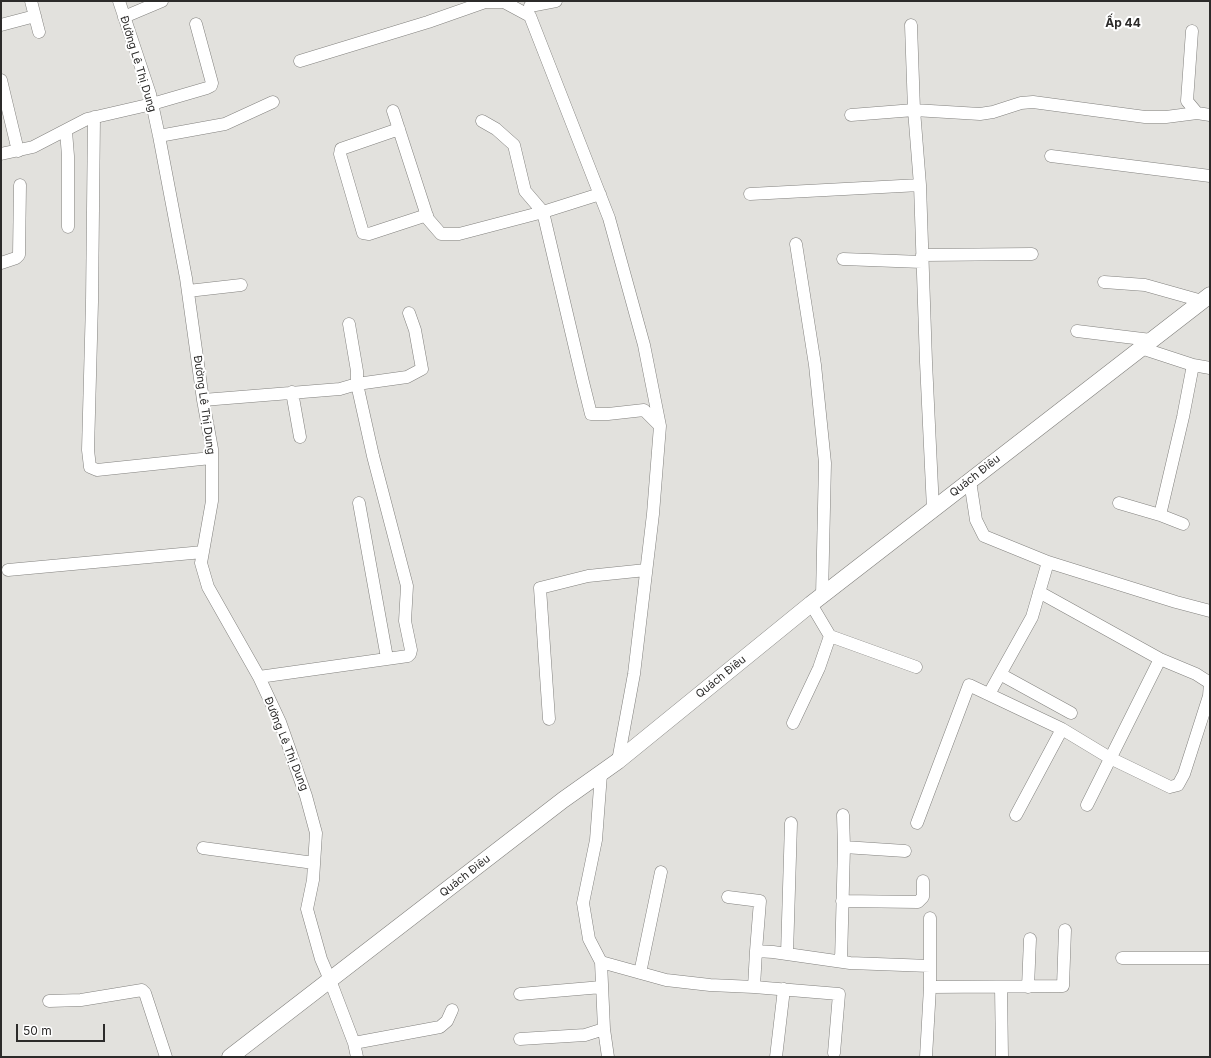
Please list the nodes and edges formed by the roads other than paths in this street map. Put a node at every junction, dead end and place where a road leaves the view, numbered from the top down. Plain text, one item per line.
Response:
1 (31, 1) edge
2 (118, 1) edge
3 (162, 1) edge
4 (556, 1) edge
5 (485, 2) edge
6 (530, 8) edge
7 (35, 16) junction
8 (124, 17) junction
9 (196, 24) dead end
10 (1, 25) edge
11 (911, 26) dead end
12 (1192, 31) dead end
13 (38, 32) dead end
14 (300, 61) dead end
15 (1, 80) edge
16 (273, 102) dead end
17 (152, 104) junction
18 (914, 110) junction
19 (393, 111) dead end
20 (1197, 113) junction
21 (851, 115) dead end
22 (1210, 115) edge
23 (94, 118) junction
24 (482, 121) dead end
25 (399, 129) junction
26 (66, 131) junction
27 (158, 136) junction
28 (18, 151) junction
29 (1, 154) edge
30 (1051, 156) dead end
31 (1210, 176) edge
32 (20, 185) dead end
33 (920, 185) junction
34 (600, 194) junction
35 (750, 194) dead end
36 (543, 212) junction
37 (427, 215) junction
38 (68, 227) dead end
39 (796, 244) dead end
40 (1032, 254) dead end
41 (922, 258) junction
42 (843, 259) dead end
43 (1, 263) edge
44 (1104, 282) dead end
45 (241, 285) dead end
46 (188, 291) junction
47 (1206, 298) edge
48 (409, 313) dead end
49 (349, 324) dead end
50 (1078, 331) dead end
51 (1146, 344) junction
52 (1193, 365) junction
53 (1210, 368) edge
54 (357, 384) junction
55 (292, 392) junction
56 (203, 400) junction
57 (660, 426) junction
58 (300, 437) dead end
59 (212, 458) junction
60 (970, 481) junction
61 (359, 503) dead end
62 (1119, 503) dead end
63 (933, 509) junction
64 (1160, 515) junction
65 (1184, 524) dead end
66 (203, 552) junction
67 (1048, 562) junction
68 (8, 570) dead end
69 (646, 570) junction
70 (1039, 592) junction
71 (816, 600) junction
72 (1210, 611) edge
73 (830, 636) junction
74 (387, 658) junction
75 (1160, 659) junction
76 (916, 667) dead end
77 (1000, 674) junction
78 (259, 677) junction
79 (989, 694) junction
80 (1071, 713) dead end
81 (1207, 717) edge
82 (549, 718) dead end
83 (793, 723) dead end
84 (1062, 729) junction
85 (1110, 758) junction
86 (618, 761) junction
87 (601, 774) junction
88 (1087, 805) dead end
89 (1016, 815) dead end
90 (843, 816) dead end
91 (917, 823) dead end
92 (791, 824) dead end
93 (844, 847) junction
94 (203, 848) dead end
95 (905, 851) dead end
96 (314, 863) junction
97 (661, 872) dead end
98 (922, 881) dead end
99 (728, 897) dead end
100 (842, 901) junction
101 (930, 918) dead end
102 (1065, 930) dead end
103 (1030, 938) dead end
104 (756, 951) junction
105 (787, 954) junction
106 (1122, 958) dead end
107 (1210, 958) edge
108 (601, 962) junction
109 (841, 962) junction
110 (930, 966) junction
111 (640, 973) junction
112 (330, 980) junction
113 (602, 987) junction
114 (754, 987) junction
115 (930, 987) junction
116 (1002, 987) junction
117 (1028, 987) junction
118 (784, 989) junction
119 (520, 994) dead end
120 (49, 1001) dead end
121 (452, 1010) dead end
122 (604, 1029) junction
123 (520, 1039) dead end
124 (354, 1043) junction
125 (834, 1053) dead end
126 (166, 1057) edge
127 (230, 1057) edge
128 (356, 1057) edge
129 (608, 1057) edge
130 (776, 1057) edge
131 (926, 1057) edge
132 (1002, 1057) edge

1 - 7 street
2 - 8 street, Đường Lê Thị Dung
3 - 8 street
4 - 6 street
5 - 6 street
5 - 14 street
6 - 34 street
7 - 10 street
7 - 13 street
8 - 17 street, Đường Lê Thị Dung
9 - 17 street
11 - 18 street
12 - 20 street
15 - 28 street
16 - 27 street
17 - 23 street
17 - 27 street, Đường Lê Thị Dung
18 - 20 street
18 - 21 street
18 - 33 street
19 - 25 street
20 - 22 street
23 - 26 street
23 - 59 street
24 - 36 street
25 - 37 street
25 - 37 street
26 - 28 street
26 - 38 street
27 - 46 street, Đường Lê Thị Dung
28 - 29 street
30 - 31 street
32 - 43 street
33 - 35 street
33 - 41 street
34 - 36 street
34 - 57 street
36 - 37 street
36 - 57 street
39 - 71 street
40 - 41 street
41 - 42 street
41 - 63 street
44 - 47 street
45 - 46 street
46 - 56 street, Đường Lê Thị Dung
47 - 51 main road, Quách Điêu
48 - 54 street
49 - 54 street
50 - 51 street
51 - 52 street
51 - 60 main road, Quách Điêu
52 - 53 street
52 - 64 street
54 - 55 street
54 - 74 street
55 - 56 street
55 - 58 street
56 - 59 street, Đường Lê Thị Dung
57 - 69 street
59 - 66 street, Đường Lê Thị Dung
60 - 63 main road, Quách Điêu
60 - 67 street
61 - 74 street
62 - 64 street
63 - 71 main road, Quách Điêu
64 - 65 street
66 - 68 street
66 - 78 street, Đường Lê Thị Dung
67 - 70 street
67 - 72 street
69 - 82 street
69 - 86 street
70 - 75 street
70 - 77 street
71 - 73 street
71 - 86 main road, Quách Điêu
73 - 76 street
73 - 83 street
74 - 78 street
75 - 81 street
75 - 85 street
77 - 79 street
77 - 80 street
78 - 96 street, Đường Lê Thị Dung
79 - 84 street
79 - 91 street
81 - 85 street
84 - 85 street
84 - 89 street
85 - 88 street
86 - 87 main road, Quách Điêu
87 - 108 street
87 - 112 main road, Quách Điêu
90 - 93 street
92 - 105 street
93 - 95 street
93 - 100 street
94 - 96 street
96 - 112 street, Đường Lê Thị Dung
97 - 111 street
98 - 100 street
99 - 104 street
100 - 109 street
101 - 110 street
102 - 117 street
103 - 117 street
104 - 105 street
104 - 114 street
105 - 109 street
106 - 107 street
108 - 111 street
108 - 113 street
109 - 110 street
110 - 115 street
111 - 114 street
112 - 124 street, Đường Lê Thị Dung
112 - 127 main road, Quách Điêu
113 - 119 street
113 - 122 street
114 - 118 street
115 - 116 street
115 - 131 street
116 - 117 street
116 - 132 street
118 - 125 street
118 - 130 street
120 - 126 street
121 - 124 street
122 - 123 street
122 - 129 street
124 - 128 street, Đường Lê Thị Dung

